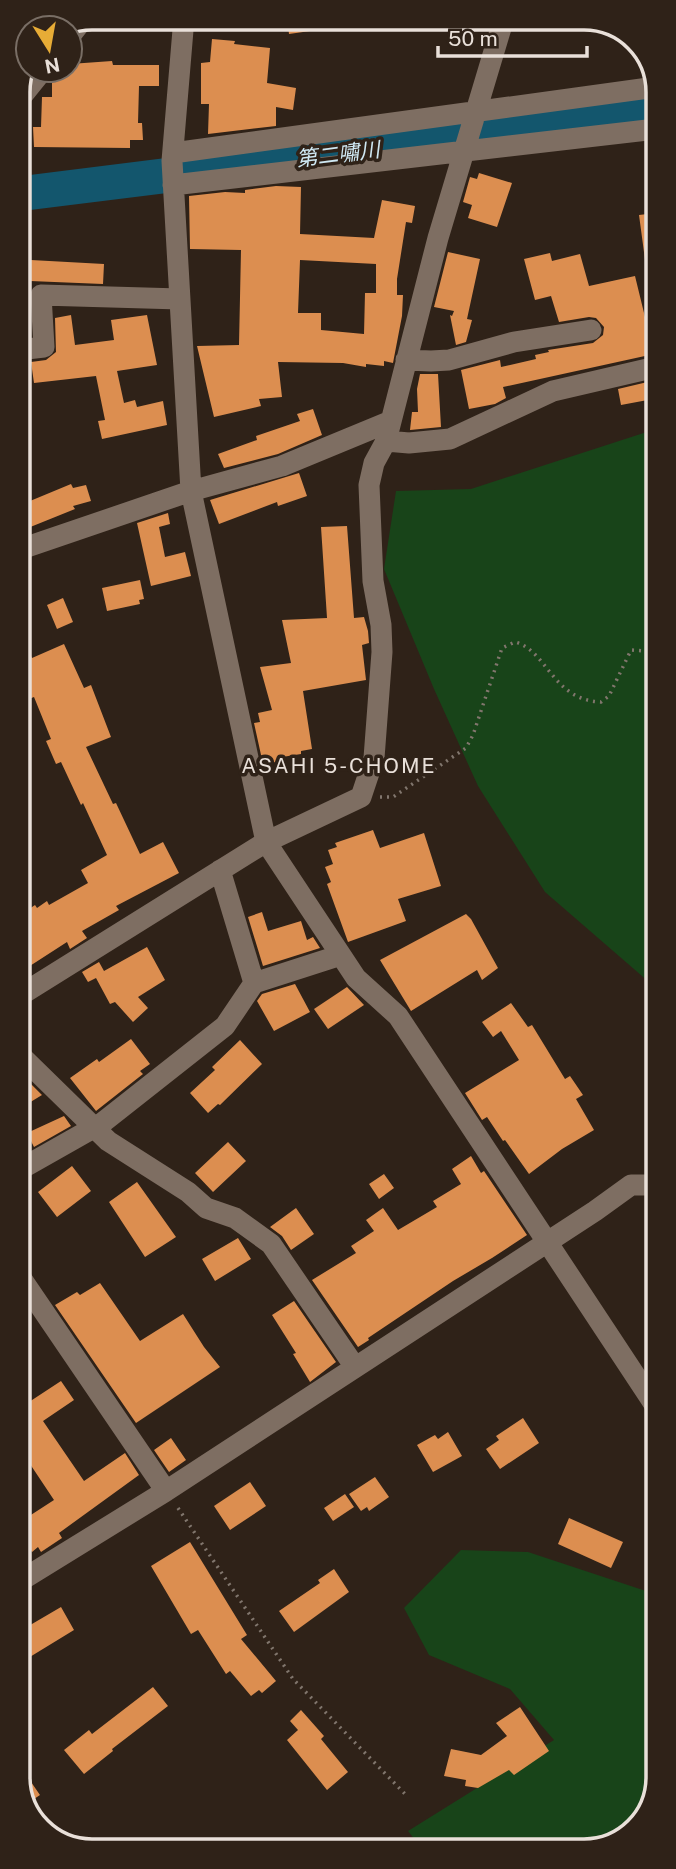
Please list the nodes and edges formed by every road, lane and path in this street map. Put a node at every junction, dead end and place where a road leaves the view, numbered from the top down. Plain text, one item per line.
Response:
1 (183, 30) edge
2 (500, 30) edge
3 (646, 89) edge
4 (474, 116) junction
5 (646, 130) edge
6 (465, 147) junction
7 (173, 157) junction
8 (173, 185) junction
9 (180, 299) junction
10 (591, 330) dead end
11 (30, 349) edge
12 (406, 360) junction
13 (646, 369) edge
14 (388, 431) junction
15 (191, 491) junction
16 (30, 546) edge
17 (646, 652) edge
18 (361, 797) junction
19 (266, 842) junction
20 (220, 870) junction
21 (341, 956) junction
22 (254, 983) junction
23 (30, 989) edge
24 (30, 1064) edge
25 (96, 1127) junction
26 (30, 1164) edge
27 (646, 1185) edge
28 (547, 1241) junction
29 (30, 1291) edge
30 (355, 1367) junction
31 (646, 1392) edge
32 (166, 1491) junction
33 (30, 1575) edge
34 (407, 1796) dead end

1 - 7 street
2 - 4 street
3 - 4 street
4 - 6 street
4 - 7 street
5 - 6 street
6 - 8 street
6 - 12 street
7 - 8 street
8 - 9 street
9 - 11 street
9 - 15 street
10 - 12 street
12 - 14 street
13 - 14 street
14 - 15 street
14 - 18 street
15 - 16 street
15 - 19 street
17 - 18 path
18 - 19 street
19 - 20 street
19 - 21 street
20 - 22 street
20 - 23 street
21 - 22 street
21 - 28 street
22 - 25 street
24 - 25 street
25 - 26 street
25 - 30 street
27 - 28 street
28 - 30 street
28 - 31 street
29 - 32 street
30 - 32 street
32 - 33 street
32 - 34 path

